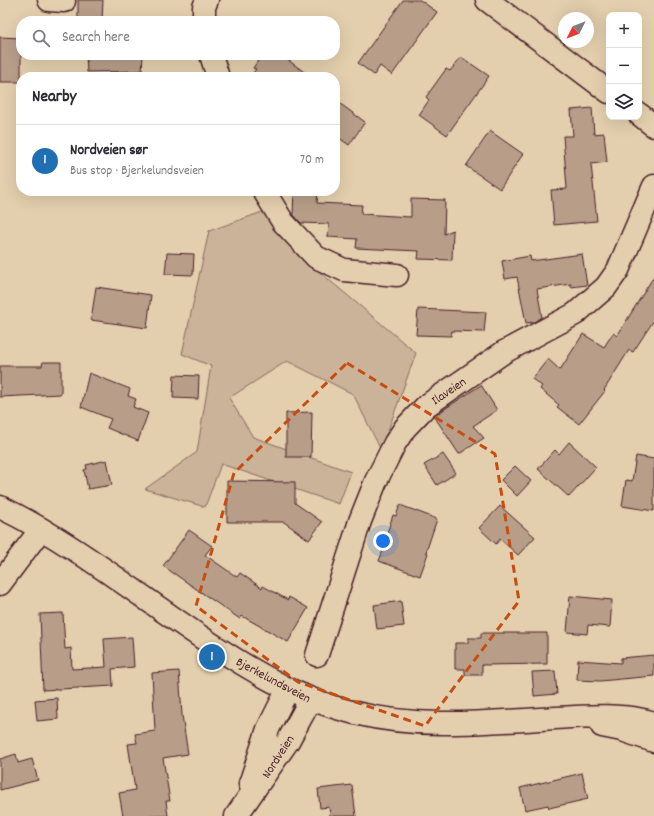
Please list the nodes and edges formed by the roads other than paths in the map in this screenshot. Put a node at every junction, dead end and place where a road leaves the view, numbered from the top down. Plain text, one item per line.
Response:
1 (207, 0) edge
2 (487, 0) edge
3 (204, 16) edge
4 (213, 60) edge
5 (216, 72) edge
6 (606, 90) edge
7 (642, 116) edge
8 (654, 126) edge
9 (654, 186) edge
10 (267, 196) edge
11 (397, 275) dead end
12 (0, 507) edge
13 (41, 529) junction
14 (0, 584) edge
15 (317, 654) dead end
16 (288, 689) junction
17 (311, 699) junction
18 (565, 718) junction
19 (654, 723) edge
20 (654, 741) edge
21 (240, 814) edge

1 - 3 main road
2 - 6 main road
4 - 5 main road
7 - 8 main road
9 - 15 main road, Ilaveien
10 - 11 main road
12 - 13 main road, Bjerkelundsveien
13 - 14 main road
13 - 16 main road, Bjerkelundsveien
16 - 17 main road, Bjerkelundsveien
16 - 21 main road, Nordveien
17 - 18 main road, Bjerkelundsveien
17 - 21 main road, Nordveien
18 - 19 main road, Bjerkelundsveien
18 - 20 main road, Bjerkelundsveien

